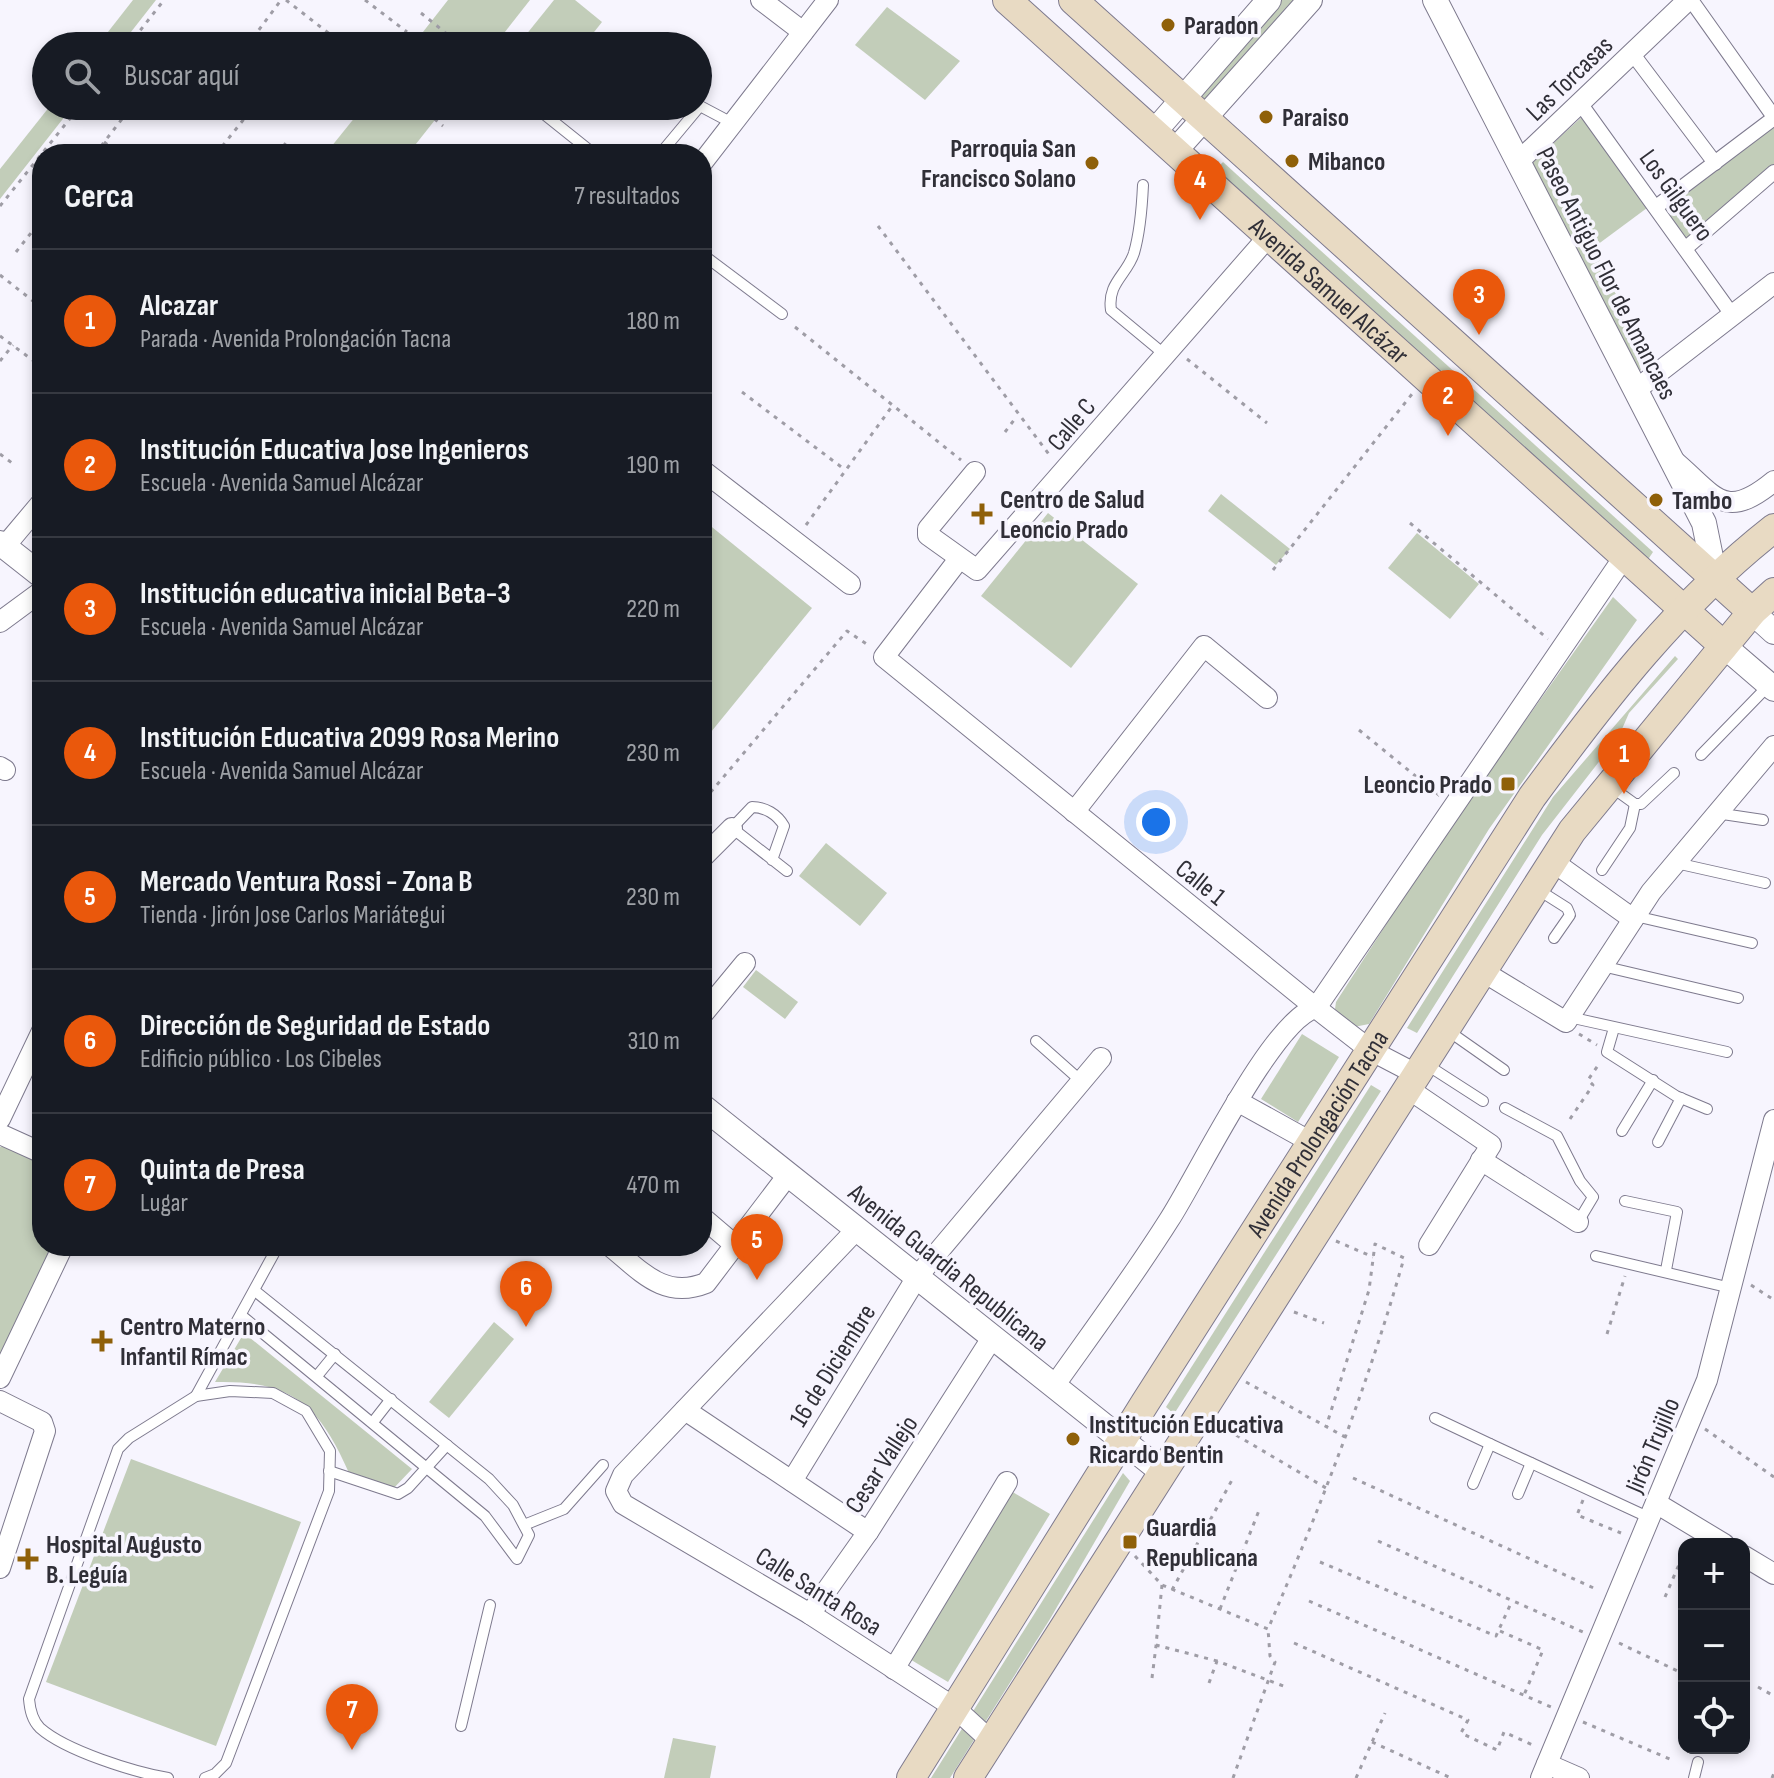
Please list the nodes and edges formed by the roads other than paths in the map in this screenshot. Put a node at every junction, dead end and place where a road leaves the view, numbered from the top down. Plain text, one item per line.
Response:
1 (761, 0) edge
2 (828, 0) edge
3 (1007, 0) edge
4 (1073, 0) edge
5 (1269, 0) edge
6 (1310, 0) edge
7 (1435, 0) edge
8 (1690, 0) edge
9 (803, 32) junction
10 (1632, 53) junction
11 (1774, 90) edge
12 (1183, 99) junction
13 (1762, 101) junction
14 (1580, 103) junction
15 (712, 112) edge
16 (1774, 118) edge
17 (552, 120) edge
18 (688, 120) edge
19 (1205, 120) junction
20 (734, 124) junction
21 (1164, 142) junction
22 (582, 144) edge
23 (668, 144) edge
24 (712, 151) edge
25 (1520, 160) junction
26 (1715, 163) junction
27 (1774, 172) edge
28 (1143, 185) dead end
29 (1656, 207) junction
30 (1268, 237) junction
31 (1686, 248) junction
32 (712, 262) edge
33 (1774, 283) edge
34 (782, 314) dead end
35 (1733, 316) junction
36 (1168, 350) junction
37 (1637, 389) junction
38 (1671, 458) junction
39 (975, 472) road end
40 (712, 478) edge
41 (1774, 481) edge
42 (32, 512) edge
43 (1774, 528) edge
44 (2, 544) edge
45 (1624, 557) junction
46 (959, 559) junction
47 (32, 568) edge
48 (1715, 577) junction
49 (850, 584) dead end
50 (1774, 592) edge
51 (32, 598) edge
52 (1684, 610) junction
53 (1752, 612) junction
54 (0, 622) edge
55 (1774, 632) edge
56 (1724, 646) junction
57 (1772, 687) edge
58 (1267, 698) dead end
59 (1774, 746) edge
60 (1701, 755) dead end
61 (1674, 773) dead end
62 (1609, 785) junction
63 (1635, 804) junction
64 (1074, 812) junction
65 (1714, 813) junction
66 (1763, 820) dead end
67 (732, 828) junction
68 (712, 848) edge
69 (772, 860) junction
70 (1552, 861) junction
71 (1674, 862) junction
72 (1602, 870) dead end
73 (787, 871) dead end
74 (1765, 883) dead end
75 (1535, 887) junction
76 (1634, 917) junction
77 (1554, 938) dead end
78 (1752, 943) dead end
79 (745, 963) dead end
80 (1602, 966) junction
81 (1482, 971) junction
82 (1738, 998) dead end
83 (712, 1003) edge
84 (1316, 1008) junction
85 (1567, 1019) junction
86 (1614, 1028) junction
87 (1444, 1029) junction
88 (1036, 1041) dead end
89 (1370, 1050) junction
90 (32, 1052) edge
91 (1727, 1052) dead end
92 (1101, 1058) dead end
93 (1504, 1070) dead end
94 (1415, 1075) junction
95 (1653, 1080) junction
96 (1081, 1081) junction
97 (1681, 1098) junction
98 (1237, 1101) junction
99 (1483, 1101) dead end
100 (1505, 1108) dead end
101 (1707, 1109) dead end
102 (712, 1114) edge
103 (0, 1119) edge
104 (1774, 1120) edge
105 (1622, 1131) dead end
106 (0, 1134) edge
107 (1311, 1142) junction
108 (1658, 1142) dead end
109 (32, 1148) edge
110 (1481, 1160) junction
111 (1768, 1167) edge
112 (788, 1175) junction
113 (1625, 1201) dead end
114 (1578, 1222) joint
115 (712, 1226) edge
116 (857, 1229) junction
117 (1429, 1245) dead end
118 (736, 1246) junction
119 (58, 1256) edge
120 (273, 1256) edge
121 (623, 1256) edge
122 (1596, 1256) dead end
123 (1666, 1270) junction
124 (917, 1277) junction
125 (1732, 1282) junction
126 (255, 1291) junction
127 (242, 1316) junction
128 (992, 1338) junction
129 (335, 1354) junction
130 (317, 1376) junction
131 (0, 1378) edge
132 (1054, 1386) junction
133 (196, 1396) junction
134 (391, 1399) junction
135 (0, 1401) edge
136 (685, 1410) junction
137 (1435, 1418) dead end
138 (373, 1422) junction
139 (1123, 1439) junction
140 (1490, 1444) junction
141 (447, 1445) junction
142 (1531, 1463) junction
143 (603, 1465) dead end
144 (428, 1467) junction
145 (329, 1471) junction
146 (1161, 1471) junction
147 (792, 1481) junction
148 (1007, 1482) dead end
149 (1473, 1484) dead end
150 (1518, 1494) dead end
151 (1653, 1510) junction
152 (524, 1525) junction
153 (868, 1532) junction
154 (1711, 1538) edge
155 (1750, 1560) edge
156 (0, 1568) edge
157 (1774, 1574) edge
158 (490, 1605) dead end
159 (810, 1614) junction
160 (894, 1669) junction
161 (955, 1708) junction
162 (461, 1726) dead end
163 (991, 1741) junction
164 (1698, 1762) dead end
165 (1546, 1765) edge
166 (168, 1778) edge
167 (205, 1778) edge
168 (911, 1778) edge
169 (968, 1778) edge
170 (1579, 1778) edge
171 (1694, 1778) edge

1 - 9 street
2 - 9 street
3 - 21 main road, Avenida Samuel Alcázar
4 - 12 main road, Avenida Samuel Alcázar
5 - 12 street
6 - 19 street
7 - 25 street, Paseo Antiguo Flor de Amancaes
8 - 10 street, Las Torcasas
8 - 13 street
9 - 20 street
10 - 14 street, Las Torcasas
10 - 26 street
11 - 13 street
12 - 19 main road, Avenida Samuel Alcázar
12 - 21 street
13 - 16 street
14 - 25 street, Las Torcasas
14 - 29 street, Los Gilguero
15 - 20 lane
16 - 26 street
17 - 22 lane
18 - 23 lane
19 - 21 street
19 - 48 main road, Avenida Samuel Alcázar
20 - 24 street
21 - 30 main road, Avenida Samuel Alcázar
25 - 37 street, Paseo Antiguo Flor de Amancaes
26 - 29 street
27 - 31 street
28 - 36 lane
29 - 31 street, Los Gilguero
30 - 36 street, Calle C
30 - 45 main road, Avenida Samuel Alcázar
31 - 35 street, Los Gilguero
32 - 34 lane
33 - 35 street
35 - 37 street
36 - 46 street, Calle C
37 - 38 street, Paseo Antiguo Flor de Amancaes
38 - 41 street
38 - 48 street, Paseo Antiguo Flor de Amancaes
39 - 46 street
40 - 49 street
42 - 44 street
43 - 48 main road, Avenida Prolongación Tacna
44 - 47 street
45 - 52 main road, Avenida Samuel Alcázar
45 - 84 street
46 - 64 street, Calle 1
48 - 52 main road, Avenida Prolongación Tacna
48 - 53 main road, Avenida Samuel Alcázar
50 - 53 main road, Avenida Prolongación Tacna
51 - 54 street
52 - 56 main road, Avenida Samuel Alcázar
52 - 89 main road, Avenida Prolongación Tacna
53 - 55 street
53 - 56 main road, Avenida Prolongación Tacna
56 - 57 street
56 - 62 main road, Avenida Prolongación Tacna
57 - 60 lane
58 - 64 street
59 - 65 street
61 - 63 lane
62 - 63 lane
62 - 70 main road, Avenida Prolongación Tacna
63 - 72 lane
64 - 84 street, Calle 1
65 - 66 lane
65 - 71 street
67 - 68 street
67 - 69 lane
67 - 69 lane
69 - 73 lane
70 - 75 main road, Avenida Prolongación Tacna
70 - 76 street
71 - 74 lane
71 - 76 street
75 - 77 lane
75 - 81 main road, Avenida Prolongación Tacna
76 - 78 lane
76 - 80 street
79 - 83 street
80 - 82 lane
80 - 85 street
81 - 85 street
81 - 87 main road, Avenida Prolongación Tacna
84 - 89 street, Calle 1
84 - 98 street
85 - 86 lane
86 - 91 lane
86 - 95 lane
87 - 93 lane
87 - 94 main road, Avenida Prolongación Tacna
88 - 96 lane
89 - 94 street, Calle 1
89 - 107 main road, Avenida Prolongación Tacna
90 - 103 street
92 - 96 street, 16 de Diciembre
94 - 99 lane
94 - 110 street, Calle 1
94 - 146 main road, Avenida Prolongación Tacna
95 - 97 lane
95 - 105 lane
96 - 124 street, 16 de Diciembre
97 - 101 lane
97 - 108 lane
98 - 107 street
98 - 132 street
100 - 114 lane
102 - 112 street, Avenida Guardia Republicana
104 - 111 street, Jirón Trujillo
106 - 109 street
107 - 139 main road, Avenida Prolongación Tacna
110 - 114 street
110 - 117 street
111 - 125 street, Jirón Trujillo
112 - 116 street, Avenida Guardia Republicana
112 - 118 street
113 - 123 lane
115 - 118 street
116 - 124 street, Avenida Guardia Republicana
116 - 136 street
118 - 121 street
119 - 131 street
120 - 126 lane
122 - 123 lane
123 - 125 lane
124 - 128 street, Avenida Guardia Republicana
124 - 147 street, 16 de Diciembre
125 - 151 street, Jirón Trujillo
126 - 127 lane
126 - 129 lane
127 - 130 lane
127 - 133 lane
128 - 132 street, Avenida Guardia Republicana
128 - 153 street, Cesar Vallejo
129 - 130 lane
129 - 134 lane
130 - 138 lane
132 - 139 street, Avenida Guardia Republicana
133 - 145 lane
133 - 166 lane
134 - 138 lane
134 - 141 lane
135 - 156 street
136 - 147 street
136 - 159 street, Calle Santa Rosa
137 - 140 lane
138 - 144 lane
139 - 146 street, Avenida Guardia Republicana
139 - 161 main road, Avenida Prolongación Tacna
140 - 142 lane
140 - 149 lane
141 - 144 lane
141 - 152 lane
142 - 150 lane
142 - 151 lane
143 - 152 lane
144 - 145 lane
144 - 152 lane
145 - 167 lane
146 - 163 main road, Avenida Prolongación Tacna
147 - 153 street
148 - 160 street
151 - 154 street
151 - 165 street, Jirón Trujillo
153 - 159 street, Cesar Vallejo
155 - 157 street
158 - 162 lane
159 - 160 street, Calle Santa Rosa
160 - 161 street, Calle Santa Rosa
161 - 163 street, Calle Santa Rosa
161 - 168 main road, Avenida Prolongación Tacna
163 - 169 main road, Avenida Prolongación Tacna
164 - 171 lane
165 - 170 street

